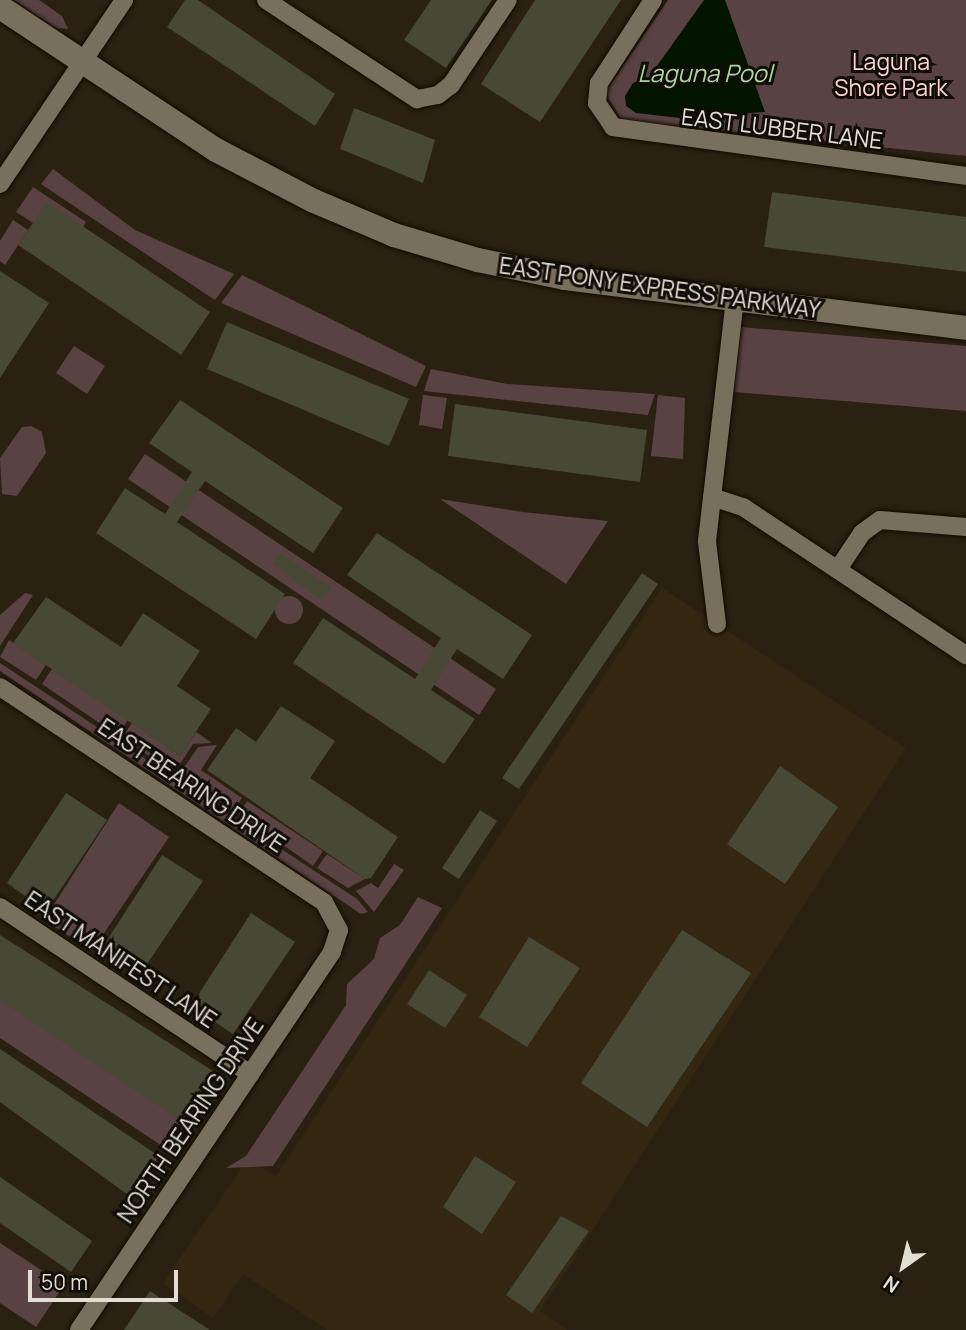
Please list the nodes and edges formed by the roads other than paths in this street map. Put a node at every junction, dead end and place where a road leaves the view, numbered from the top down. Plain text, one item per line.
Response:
1 (124, 0) edge
2 (508, 0) edge
3 (653, 0) edge
4 (270, 1) edge
5 (0, 7) edge
6 (82, 61) junction
7 (966, 176) edge
8 (0, 184) edge
9 (735, 299) junction
10 (966, 328) edge
11 (712, 497) junction
12 (966, 527) edge
13 (838, 569) junction
14 (717, 624) dead end
15 (966, 654) edge
16 (0, 687) edge
17 (0, 907) edge
18 (338, 936) joint
19 (250, 1074) junction
20 (79, 1330) edge

1 - 6 street
2 - 4 street
3 - 7 street, EAST LUBBER LANE
5 - 6 main road, EAST PONY EXPRESS PARKWAY
6 - 8 street
6 - 9 main road, EAST PONY EXPRESS PARKWAY
9 - 10 main road, EAST PONY EXPRESS PARKWAY
9 - 11 street
11 - 13 street
11 - 14 street
12 - 13 street
13 - 15 street
16 - 18 street, EAST BEARING DRIVE
17 - 19 street, EAST MANIFEST LANE
18 - 19 street, NORTH BEARING DRIVE
19 - 20 street, NORTH BEARING DRIVE

